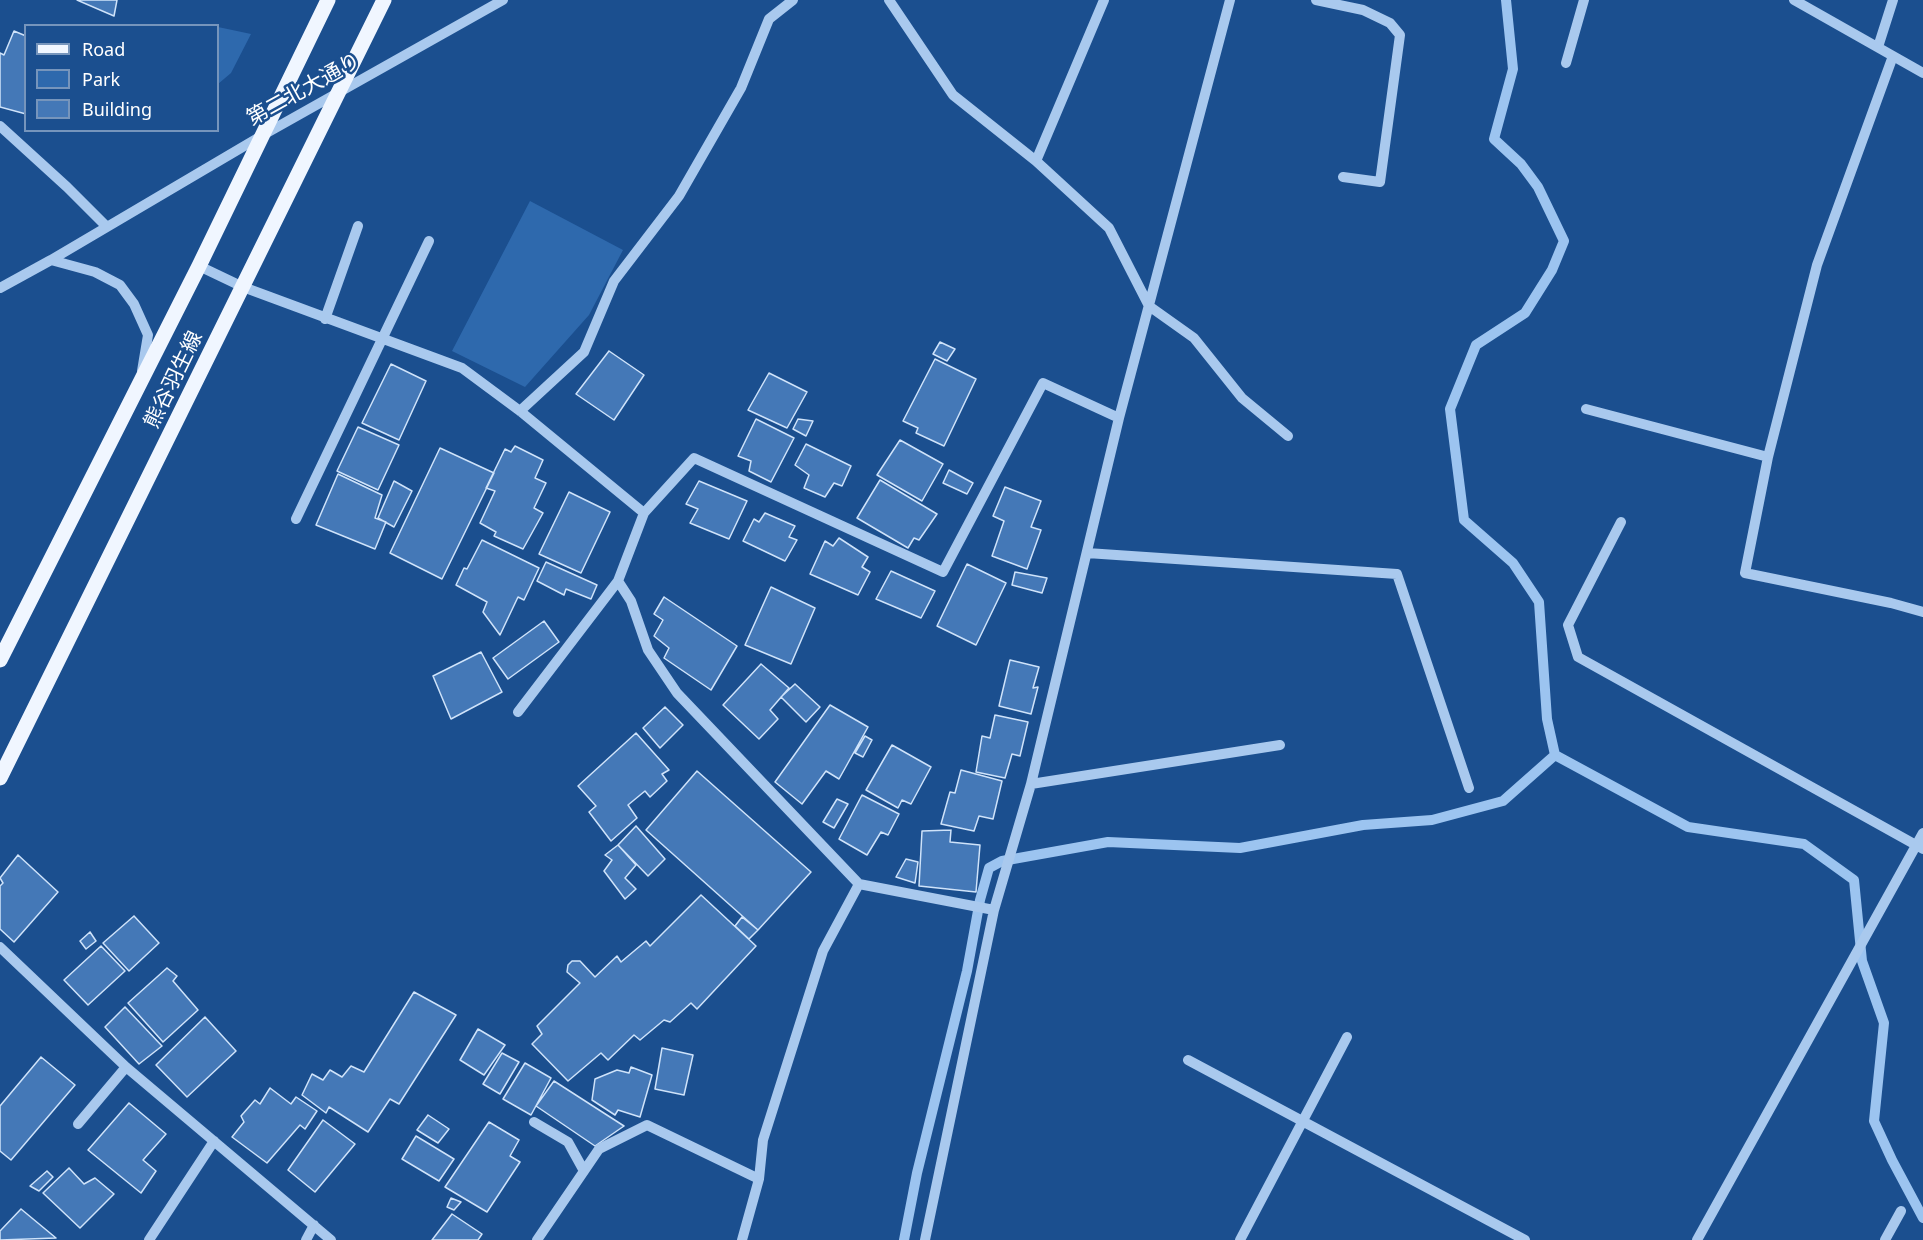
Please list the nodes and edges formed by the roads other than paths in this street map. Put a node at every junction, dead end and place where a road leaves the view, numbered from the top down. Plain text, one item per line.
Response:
1 (328, 0) edge
2 (384, 0) edge
3 (503, 0) edge
4 (793, 0) edge
5 (889, 0) edge
6 (1104, 0) edge
7 (1230, 0) edge
8 (1316, 0) edge
9 (1584, 0) edge
10 (1794, 0) edge
11 (1893, 0) edge
12 (1878, 47) junction
13 (1893, 56) junction
14 (1566, 63) dead end
15 (1923, 73) edge
16 (338, 93) junction
17 (0, 126) edge
18 (263, 135) junction
19 (1036, 161) junction
20 (1343, 177) dead end
21 (358, 226) dead end
22 (107, 227) junction
23 (429, 241) dead end
24 (51, 260) junction
25 (199, 266) junction
26 (243, 287) junction
27 (0, 288) edge
28 (1149, 306) junction
29 (325, 319) junction
30 (382, 339) junction
31 (140, 383) junction
32 (1586, 409) dead end
33 (520, 411) junction
34 (1119, 418) junction
35 (1288, 436) dead end
36 (1768, 457) junction
37 (644, 513) junction
38 (296, 519) dead end
39 (1621, 522) dead end
40 (1087, 553) junction
41 (618, 581) junction
42 (1923, 612) edge
43 (0, 660) edge
44 (518, 712) dead end
45 (1280, 745) dead end
46 (0, 778) edge
47 (1031, 784) junction
48 (1469, 788) dead end
49 (1923, 833) edge
50 (1920, 847) edge
51 (859, 884) junction
52 (993, 910) junction
53 (0, 947) edge
54 (1347, 1036) dead end
55 (1188, 1060) dead end
56 (126, 1067) junction
57 (1303, 1121) junction
58 (534, 1122) dead end
59 (78, 1124) dead end
60 (214, 1141) junction
61 (584, 1171) junction
62 (759, 1179) junction
63 (1901, 1211) dead end
64 (314, 1225) junction
65 (149, 1240) edge
66 (306, 1240) edge
67 (332, 1240) edge
68 (537, 1240) edge
69 (742, 1240) edge
70 (925, 1240) edge
71 (1240, 1240) edge
72 (1525, 1240) edge
73 (1697, 1240) edge
74 (1885, 1240) edge

1 - 18 main road, 熊谷羽生線
2 - 16 main road, 熊谷羽生線
3 - 16 street, 第二北大通り
4 - 33 street
5 - 19 street
6 - 19 street
7 - 28 street
8 - 20 street
9 - 14 street
10 - 12 street
11 - 12 street
12 - 13 street
13 - 15 street
13 - 36 street
16 - 18 street, 第二北大通り
16 - 26 main road, 熊谷羽生線
17 - 22 street
18 - 22 street, 第二北大通り
18 - 25 main road, 熊谷羽生線
19 - 28 street
21 - 29 street
22 - 24 street, 第二北大通り
23 - 30 street
24 - 27 street, 第二北大通り
24 - 31 street
25 - 26 street
25 - 31 main road, 熊谷羽生線
26 - 29 street
26 - 46 main road, 熊谷羽生線
28 - 34 street
28 - 35 street
29 - 30 street
30 - 33 street
30 - 38 street
31 - 43 main road, 熊谷羽生線
32 - 36 street
33 - 37 street
34 - 37 street
34 - 40 street
36 - 42 street
37 - 41 street
39 - 50 street
40 - 47 street
40 - 48 street
41 - 44 street
41 - 51 street
45 - 47 street
47 - 52 street
49 - 50 street
50 - 73 street
51 - 52 street
51 - 62 street
52 - 70 street
53 - 56 street
54 - 57 street
55 - 57 street
56 - 59 street
56 - 60 street
57 - 71 street
57 - 72 street
58 - 61 street
60 - 64 street
60 - 65 street
61 - 62 street
61 - 68 street
62 - 69 street
63 - 74 street
64 - 66 street
64 - 67 street

